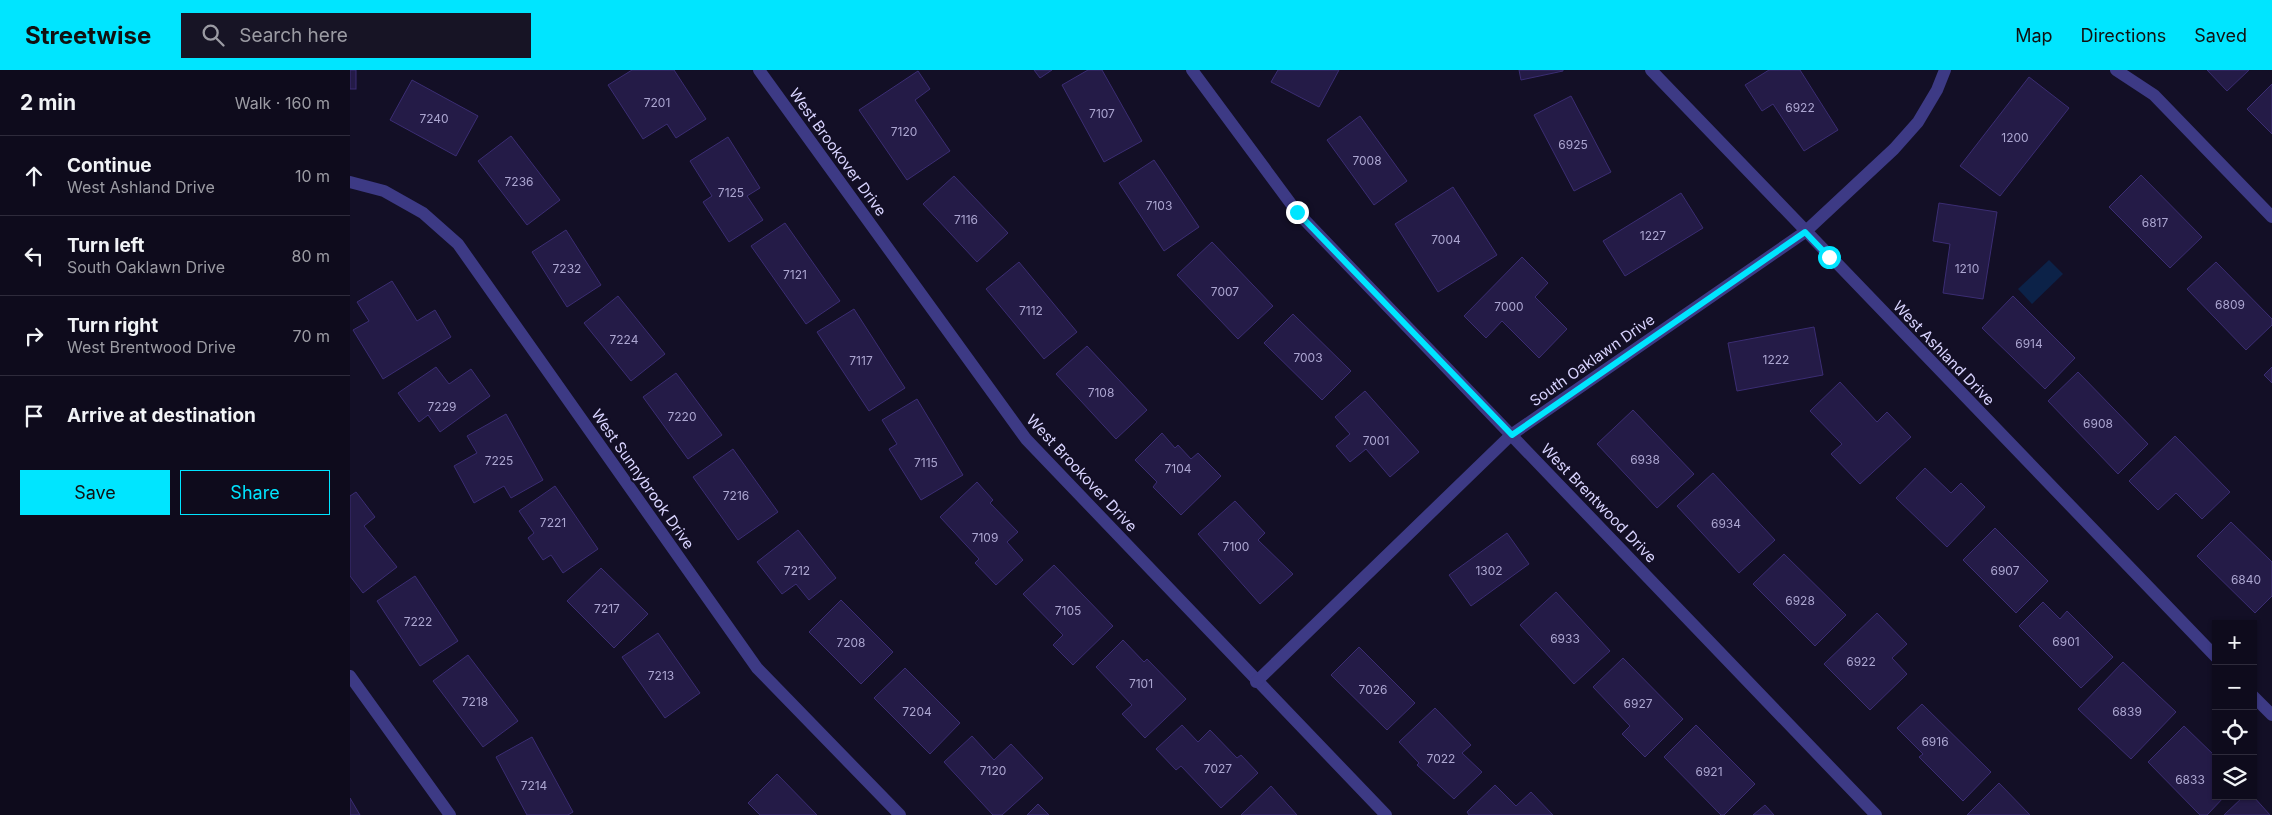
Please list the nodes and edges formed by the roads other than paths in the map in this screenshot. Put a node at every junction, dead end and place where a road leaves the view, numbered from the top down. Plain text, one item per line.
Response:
1 (758, 70) edge
2 (1192, 70) edge
3 (1651, 70) edge
4 (1946, 70) edge
5 (2116, 70) edge
6 (350, 182) edge
7 (2272, 217) edge
8 (1805, 232) junction
9 (1512, 435) junction
10 (2212, 653) edge
11 (350, 676) edge
12 (1256, 682) junction
13 (2257, 700) edge
14 (2272, 715) edge
15 (450, 815) edge
16 (900, 815) edge
17 (1386, 815) edge
18 (1876, 815) edge

1 - 12 street, West Brookover Drive
2 - 9 street, West Brentwood Drive
3 - 8 street, West Ashland Drive
4 - 8 street, South Oaklawn Drive
5 - 7 street
6 - 16 street, West Sunnybrook Drive
8 - 9 street, South Oaklawn Drive
8 - 10 street, West Ashland Drive
9 - 12 street, South Oaklawn Drive
9 - 18 street, West Brentwood Drive
11 - 15 street
12 - 17 street, West Brookover Drive
13 - 14 street

